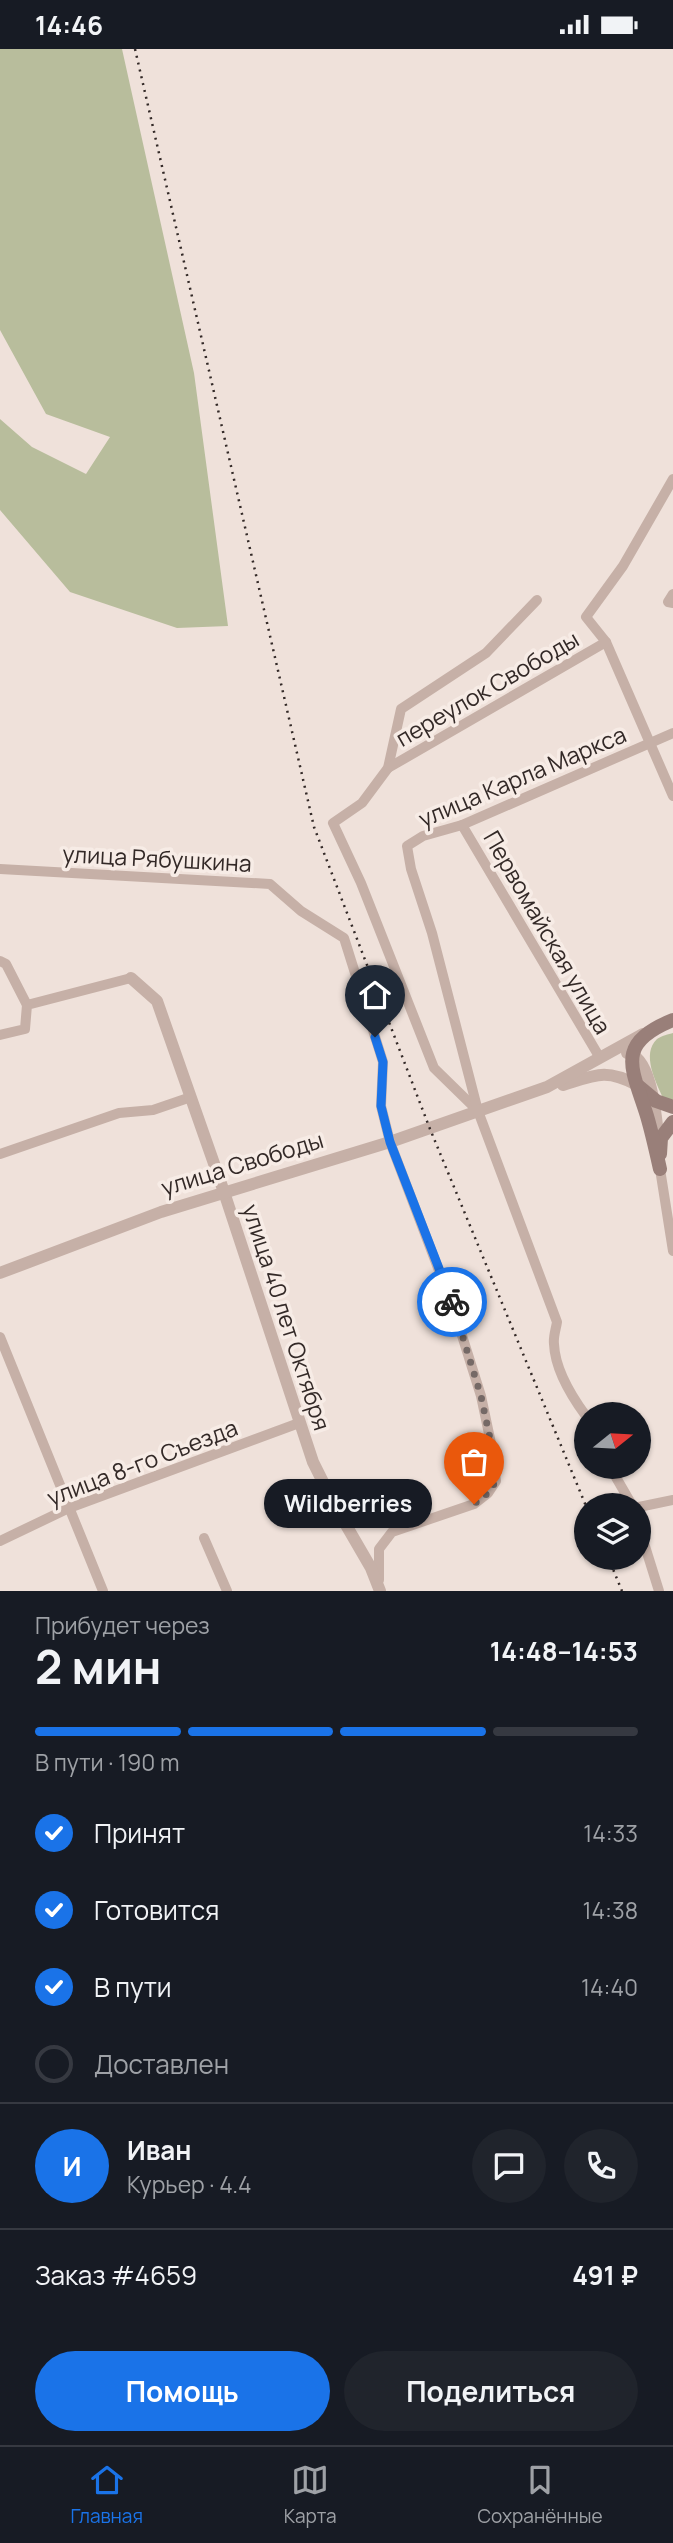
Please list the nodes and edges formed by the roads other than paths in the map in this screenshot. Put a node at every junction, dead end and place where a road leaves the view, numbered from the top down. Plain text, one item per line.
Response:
1 (673, 479) edge
2 (673, 594) edge
3 (537, 600) dead end
4 (673, 603) edge
5 (606, 642) junction
6 (673, 733) edge
7 (651, 742) junction
8 (388, 768) junction
9 (673, 796) edge
10 (463, 825) junction
11 (0, 869) edge
12 (0, 961) edge
13 (131, 978) joint
14 (27, 1005) junction
15 (673, 1020) edge
16 (652, 1028) junction
17 (0, 1035) edge
18 (614, 1052) junction
19 (632, 1054) junction
20 (600, 1058) junction
21 (637, 1085) junction
22 (191, 1097) junction
23 (653, 1099) junction
24 (499, 1103) junction
25 (673, 1107) edge
26 (478, 1111) junction
27 (673, 1122) edge
28 (390, 1142) junction
29 (660, 1150) junction
30 (0, 1154) edge
31 (660, 1169) junction
32 (224, 1192) junction
33 (673, 1251) edge
34 (0, 1273) edge
35 (0, 1336) edge
36 (576, 1402) edge
37 (299, 1423) junction
38 (673, 1500) edge
39 (651, 1505) edge
40 (69, 1508) junction
41 (204, 1538) dead end
42 (355, 1540) junction
43 (0, 1541) edge
44 (379, 1549) junction
45 (651, 1566) edge
46 (103, 1591) edge
47 (227, 1591) edge
48 (380, 1591) edge
49 (659, 1591) edge

1 - 5 street
2 - 4 street
3 - 8 street
5 - 7 street, переулок Свободы
5 - 8 street, переулок Свободы
6 - 7 street, улица Карла Маркса
7 - 9 street, переулок Свободы
7 - 10 street, улица Карла Маркса
8 - 26 street
10 - 20 street, Первомайская улица
10 - 26 street, улица Карла Маркса
11 - 28 street, улица Рябушкина
12 - 14 street
13 - 14 street
13 - 22 street, улица 40 лет Октября
14 - 17 street
15 - 16 main road, улица Свободы
16 - 18 street, улица Свободы
16 - 19 main road
18 - 19 street
18 - 20 street, улица Свободы
19 - 21 main road
19 - 23 street
20 - 24 street, улица Свободы
21 - 23 main road, улица Свободы
21 - 24 street, улица Свободы
21 - 31 main road
22 - 30 street
22 - 32 street, улица 40 лет Октября
23 - 25 main road, улица Свободы
23 - 29 street
24 - 26 street, улица Свободы
26 - 28 street, улица Свободы
26 - 36 street
27 - 29 main road
28 - 32 street, улица Свободы
28 - 44 street, улица Рябушкина
29 - 31 main road
31 - 33 street
32 - 34 street, улица Свободы
32 - 37 street, улица 40 лет Октября
35 - 40 street
37 - 40 street, улица 8-го Съезда
37 - 42 street, улица 40 лет Октября
38 - 39 street
40 - 43 street, улица 8-го Съезда
40 - 46 street
41 - 47 street
42 - 44 street
42 - 48 street, улица 40 лет Октября
44 - 48 street
45 - 49 street

